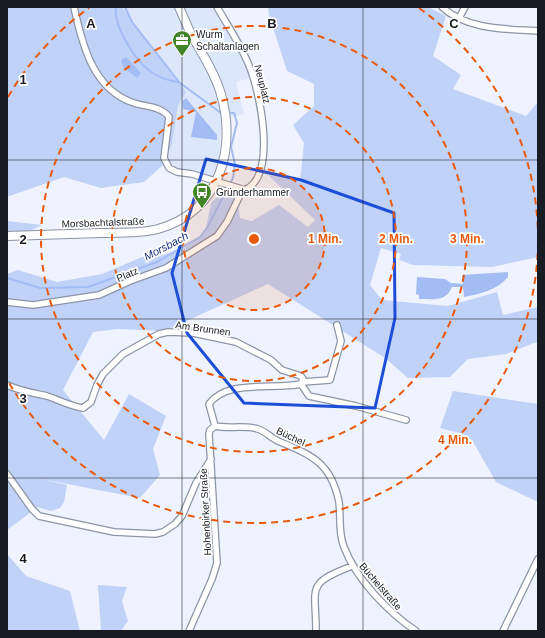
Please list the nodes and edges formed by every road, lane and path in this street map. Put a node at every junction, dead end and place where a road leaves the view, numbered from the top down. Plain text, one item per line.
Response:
1 (74, 7) edge
2 (179, 7) edge
3 (217, 7) edge
4 (442, 7) edge
5 (465, 7) edge
6 (459, 18) junction
7 (538, 32) edge
8 (217, 182) junction
9 (242, 191) junction
10 (7, 236) edge
11 (7, 302) edge
12 (337, 325) dead end
13 (302, 383) junction
14 (7, 385) edge
15 (406, 420) dead end
16 (215, 426) junction
17 (211, 459) junction
18 (7, 474) edge
19 (338, 497) joint
20 (538, 559) edge
21 (352, 566) junction
22 (189, 631) edge
23 (316, 631) edge
24 (416, 631) edge
25 (503, 631) edge

1 - 8 street
2 - 8 main road, Morsbachtalstraße
3 - 9 street, Neuplatz
4 - 6 street
5 - 6 street
6 - 7 street
8 - 9 street
8 - 10 main road, Morsbachtalstraße
9 - 11 street, Platz
12 - 13 street
13 - 14 street, Am Brunnen
13 - 15 street
13 - 16 street
16 - 17 street
16 - 19 street, Büchel
17 - 18 street
17 - 22 street, Hohenbirker Straße
19 - 21 street, Büchelstraße
20 - 25 street
21 - 23 street
21 - 24 street, Büchelstraße

